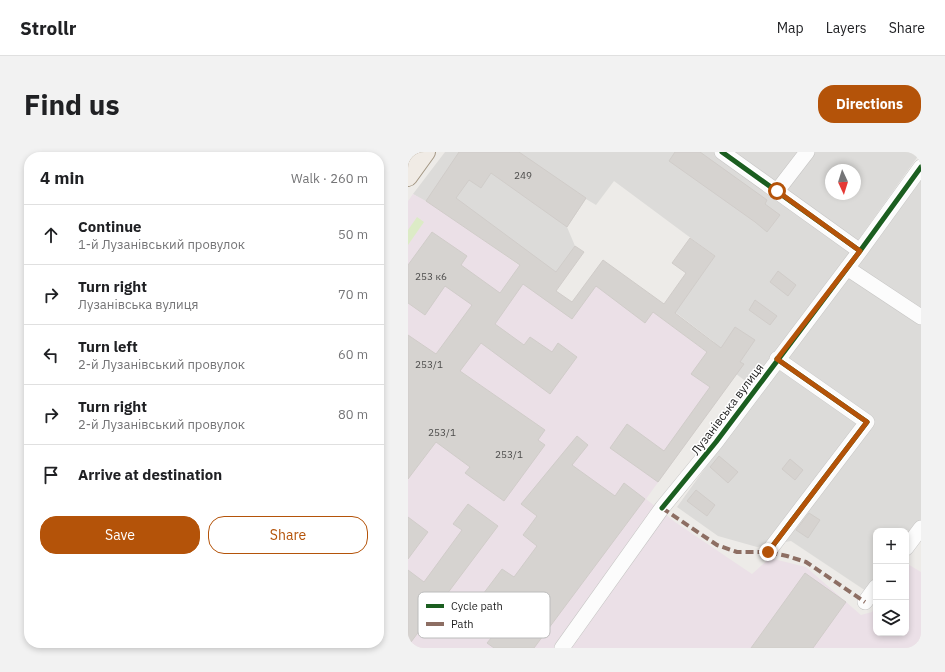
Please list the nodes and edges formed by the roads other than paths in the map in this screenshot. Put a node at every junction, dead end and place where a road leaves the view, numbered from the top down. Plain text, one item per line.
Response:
1 (426, 152) edge
2 (722, 152) edge
3 (807, 152) edge
4 (921, 167) edge
5 (408, 177) edge
6 (777, 191) junction
7 (860, 251) junction
8 (847, 268) junction
9 (921, 317) edge
10 (777, 359) junction
11 (921, 528) edge
12 (909, 544) edge
13 (768, 552) dead end
14 (873, 591) edge
15 (865, 602) dead end
16 (562, 648) edge

1 - 5 main road
2 - 6 street
3 - 6 street
4 - 7 street, Лузанівська вулиця
6 - 7 street
7 - 8 street, Лузанівська вулиця
8 - 9 street
8 - 10 street, Лузанівська вулиця
10 - 13 street
10 - 16 street, Лузанівська вулиця
11 - 12 street
14 - 15 street

